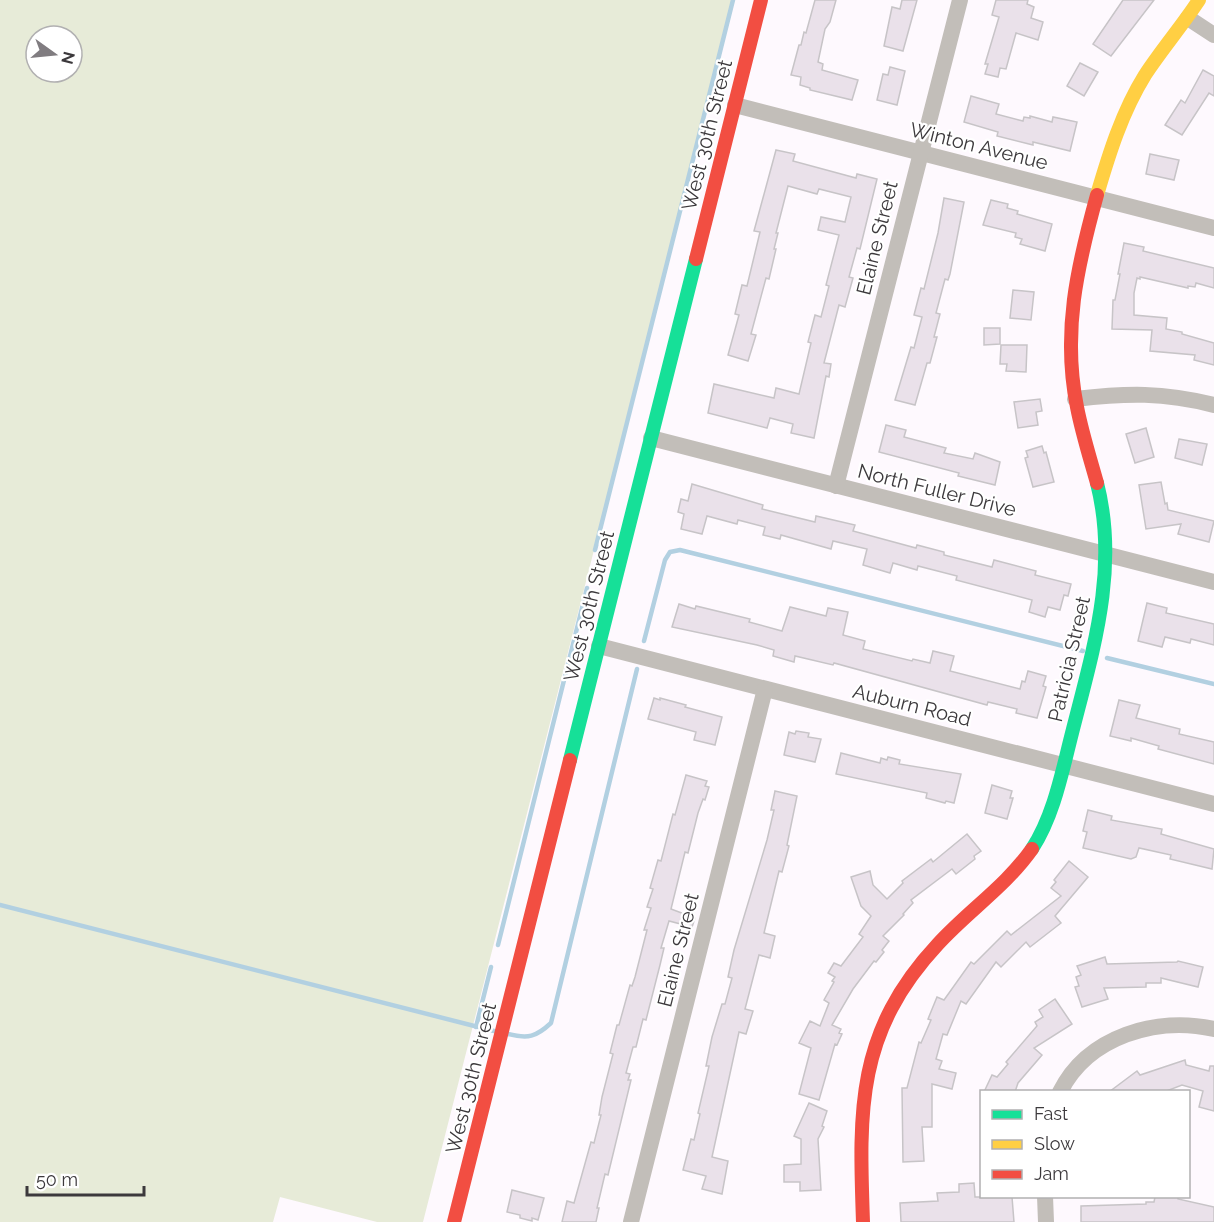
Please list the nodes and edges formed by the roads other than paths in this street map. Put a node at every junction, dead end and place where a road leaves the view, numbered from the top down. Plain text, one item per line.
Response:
1 (760, 0) edge
2 (960, 0) edge
3 (1199, 0) edge
4 (1188, 18) junction
5 (1214, 35) edge
6 (735, 105) junction
7 (920, 153) junction
8 (1096, 198) junction
9 (1214, 228) edge
10 (1075, 399) junction
11 (1214, 405) edge
12 (651, 438) junction
13 (836, 486) junction
14 (1107, 556) junction
15 (1214, 582) edge
16 (599, 646) junction
17 (765, 689) junction
18 (1064, 765) junction
19 (1214, 804) edge
20 (1214, 1029) edge
21 (1061, 1090) edge
22 (1045, 1198) edge
23 (454, 1222) edge
24 (631, 1222) edge
25 (863, 1222) edge
26 (1046, 1222) edge

1 - 6 street, West 30th Street
2 - 7 street, Elaine Street
3 - 4 street, Patricia Street
4 - 5 street
4 - 8 street, Patricia Street
6 - 7 street, Winton Avenue
6 - 12 street, West 30th Street
7 - 8 street, Winton Avenue
7 - 13 street, Elaine Street
8 - 9 street, Winton Avenue
8 - 10 street, Patricia Street
10 - 11 street
10 - 14 street, Patricia Street
12 - 13 street, North Fuller Drive
12 - 16 street, West 30th Street
13 - 14 street, North Fuller Drive
14 - 15 street, North Fuller Drive
14 - 18 street, Patricia Street
16 - 17 street, Auburn Road
16 - 23 street, West 30th Street
17 - 18 street, Auburn Road
17 - 24 street, Elaine Street
18 - 19 street, Auburn Road
18 - 25 street, Patricia Street
20 - 21 street
22 - 26 street

